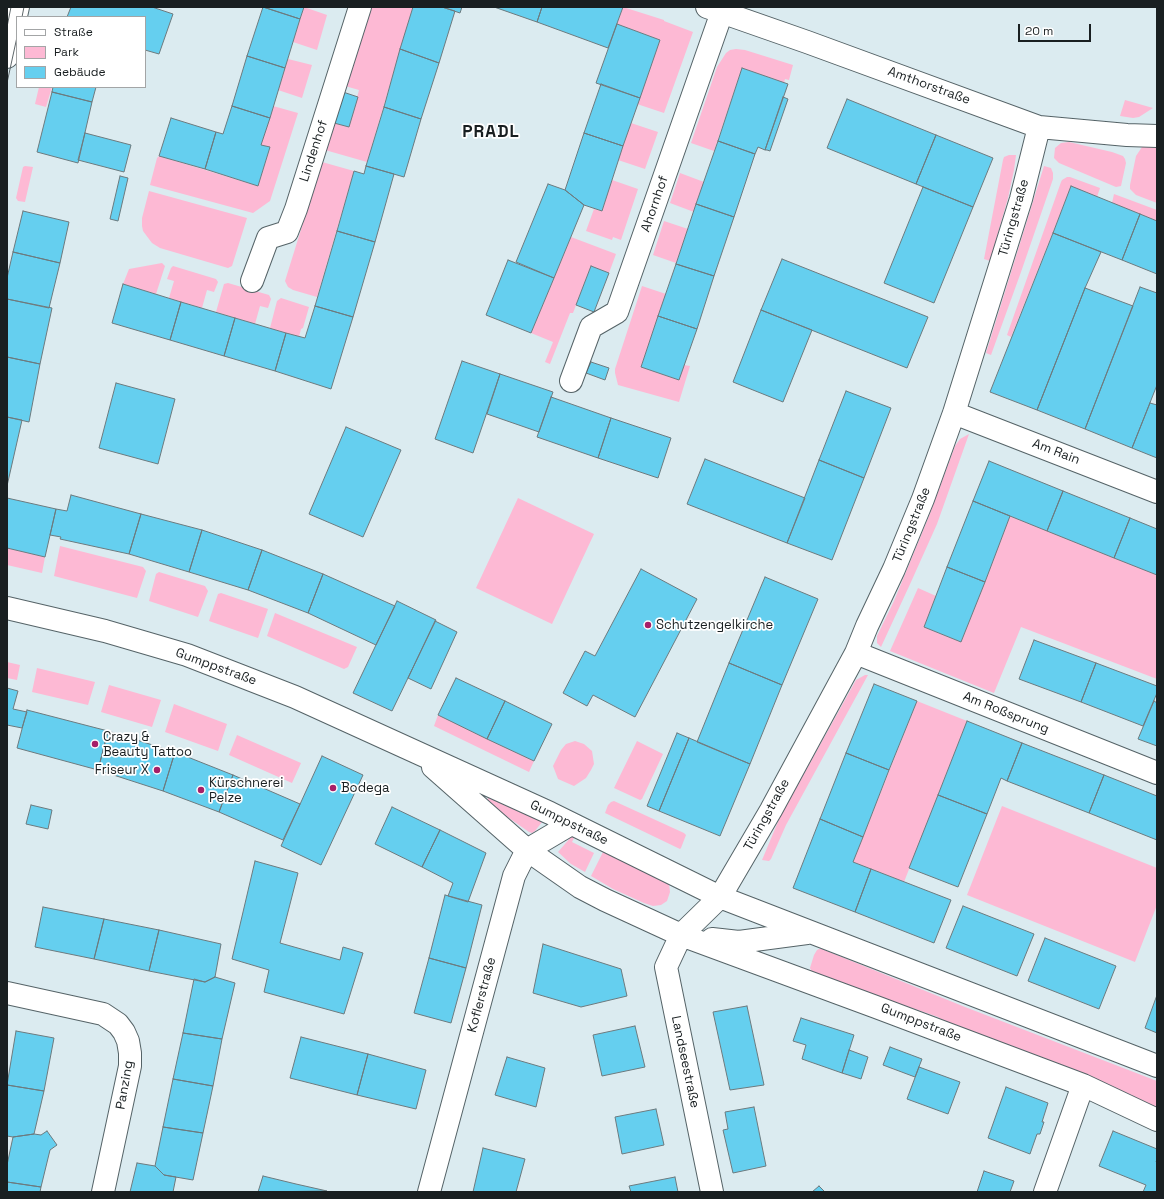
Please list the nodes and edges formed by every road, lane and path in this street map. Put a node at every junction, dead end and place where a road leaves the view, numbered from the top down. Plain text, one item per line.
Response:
1 (360, 7) edge
2 (714, 10) edge
3 (16, 16) edge
4 (7, 57) edge
5 (1039, 127) junction
6 (1157, 136) edge
7 (252, 281) dead end
8 (571, 382) dead end
9 (954, 413) junction
10 (1157, 492) edge
11 (7, 608) edge
12 (856, 653) junction
13 (416, 752) junction
14 (1157, 773) edge
15 (571, 824) junction
16 (527, 850) junction
17 (720, 897) junction
18 (810, 932) junction
19 (681, 935) junction
20 (7, 993) edge
21 (1157, 1066) edge
22 (1083, 1085) junction
23 (1157, 1120) edge
24 (103, 1192) edge
25 (429, 1192) edge
26 (712, 1192) edge
27 (1045, 1192) edge

1 - 7 street, Lindenhof
2 - 5 street, Amthorstraße
2 - 8 street, Ahornhof
3 - 4 street
5 - 6 street, Amthorstraße
5 - 9 street, Türingstraße
9 - 10 street, Am Rain
9 - 12 street, Türingstraße
11 - 13 street, Gumppstraße
12 - 14 street, Am Roßsprung
12 - 17 street, Türingstraße
13 - 15 street, Gumppstraße
13 - 16 street, Gumppstraße
15 - 16 street
15 - 17 street, Gumppstraße
16 - 19 street, Gumppstraße
16 - 25 street, Koflerstraße
17 - 18 street, Gumppstraße
17 - 19 street
18 - 19 street, Gumppstraße
18 - 21 street, Gumppstraße
19 - 22 street, Gumppstraße
19 - 26 street, Landseestraße
20 - 24 street, Panzing
22 - 23 street, Gumppstraße
22 - 27 street

